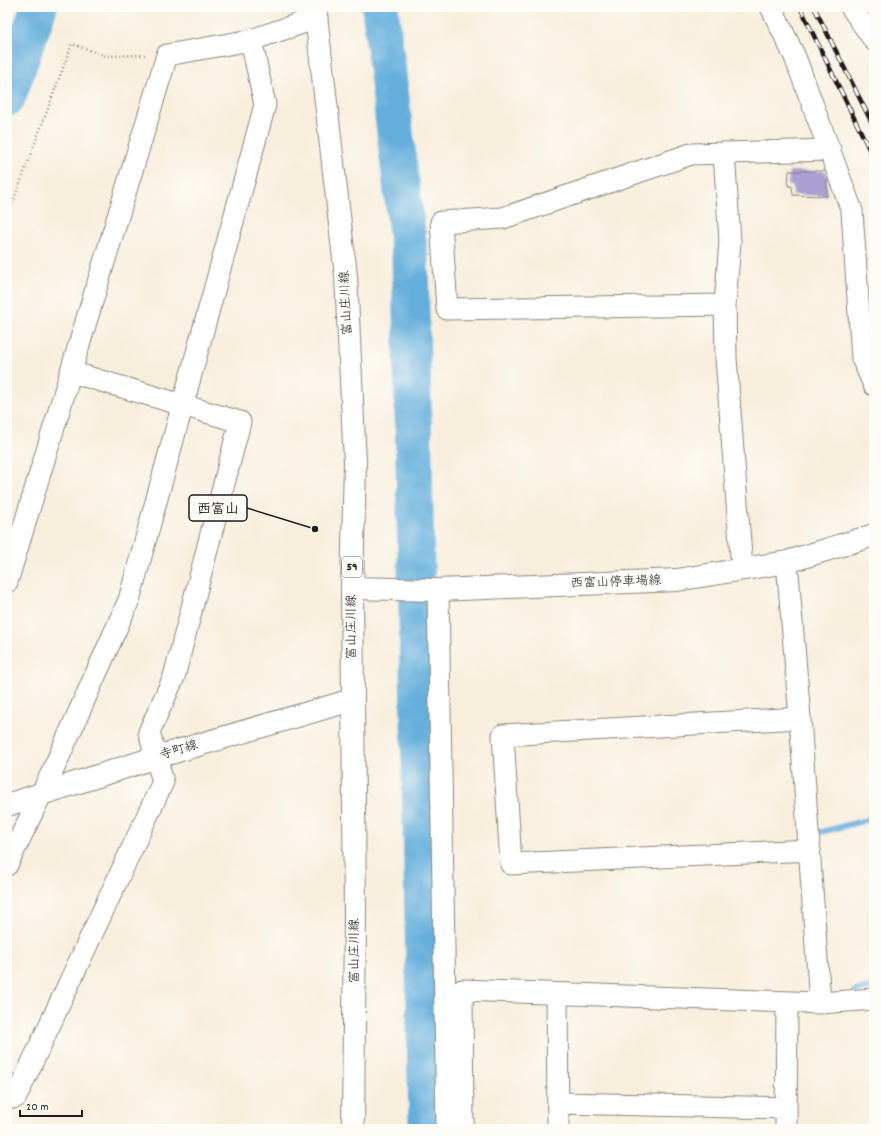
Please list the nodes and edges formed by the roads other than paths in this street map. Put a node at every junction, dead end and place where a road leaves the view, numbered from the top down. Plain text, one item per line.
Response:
1 (771, 7) edge
2 (851, 7) edge
3 (316, 12) edge
4 (251, 40) junction
5 (874, 40) edge
6 (830, 150) junction
7 (724, 153) junction
8 (725, 305) junction
9 (71, 372) junction
10 (874, 385) edge
11 (183, 406) junction
12 (874, 535) edge
13 (786, 562) junction
14 (742, 570) junction
15 (7, 582) edge
16 (352, 588) junction
17 (438, 590) junction
18 (352, 700) junction
19 (800, 718) junction
20 (157, 757) junction
21 (40, 796) junction
22 (7, 805) edge
23 (810, 850) junction
24 (7, 865) edge
25 (557, 994) junction
26 (874, 1000) edge
27 (787, 1002) junction
28 (820, 1004) junction
29 (7, 1099) edge
30 (558, 1103) junction
31 (786, 1108) junction
32 (353, 1129) edge
33 (447, 1129) edge
34 (463, 1129) edge
35 (558, 1129) edge
36 (786, 1129) edge

1 - 6 street
2 - 5 street
3 - 4 street
3 - 16 main road, 富山庄川線 / 59
4 - 9 street
4 - 11 street
6 - 7 street
6 - 10 street
7 - 8 street
7 - 8 street
8 - 14 street
9 - 11 street
9 - 15 street
11 - 20 street
11 - 21 street
12 - 13 main road, 西富山停車場線
13 - 14 main road, 西富山停車場線
13 - 19 street
14 - 17 main road, 西富山停車場線
16 - 17 main road, 西富山停車場線
16 - 18 main road, 富山庄川線 / 59
17 - 33 street
18 - 20 main road, 寺町線
18 - 32 main road, 富山庄川線 / 59
19 - 23 street
19 - 23 street
20 - 21 main road, 寺町線
20 - 29 street
21 - 22 main road, 寺町線
21 - 24 street
23 - 28 street
25 - 27 street
25 - 30 street
25 - 34 street
26 - 28 street
27 - 28 street
27 - 31 street
30 - 31 street
30 - 35 street
31 - 36 street

